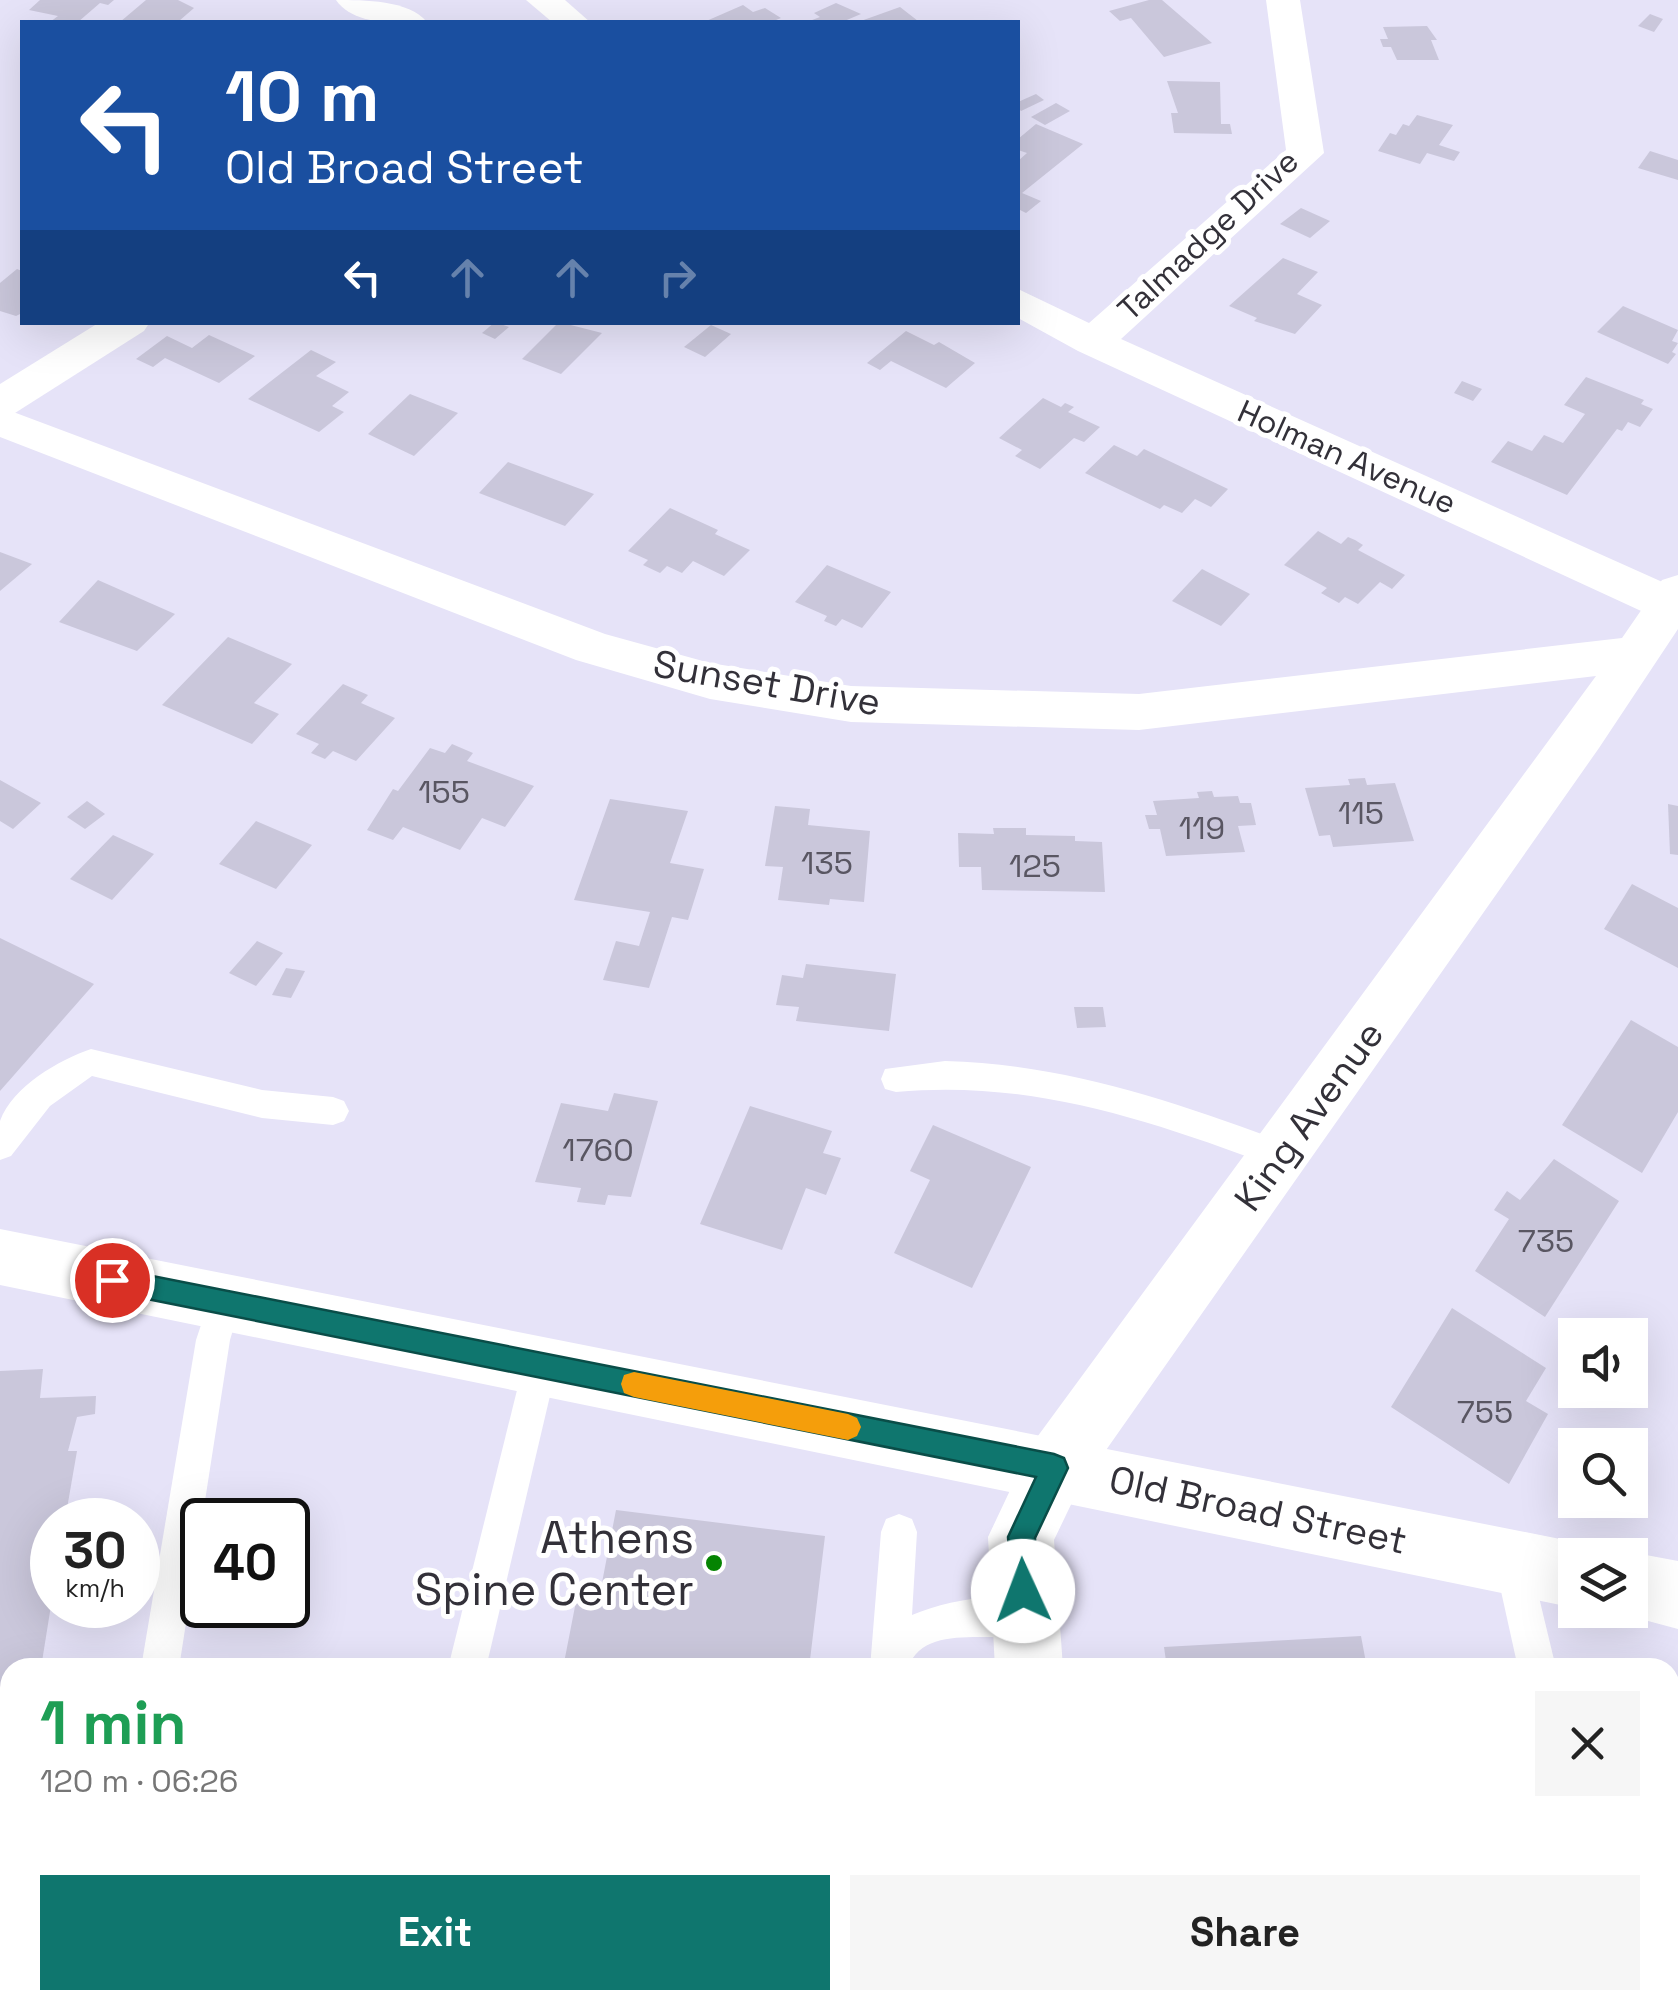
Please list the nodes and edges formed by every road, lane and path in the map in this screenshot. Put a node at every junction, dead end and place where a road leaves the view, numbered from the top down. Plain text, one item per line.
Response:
1 (353, 0) edge
2 (542, 0) edge
3 (1283, 0) edge
4 (405, 20) edge
5 (570, 20) edge
6 (1020, 303) edge
7 (125, 325) edge
8 (1093, 342) junction
9 (0, 404) edge
10 (0, 421) edge
11 (1675, 602) edge
12 (1635, 654) junction
13 (896, 1078) dead end
14 (333, 1112) dead end
15 (0, 1146) edge
16 (1281, 1156) junction
17 (0, 1257) edge
18 (224, 1303) junction
19 (540, 1366) junction
20 (1054, 1468) junction
21 (899, 1532) dead end
22 (1513, 1564) junction
23 (1558, 1573) edge
24 (1648, 1589) edge
25 (1678, 1595) edge
26 (1026, 1643) edge
27 (162, 1658) edge
28 (469, 1658) edge
29 (890, 1658) edge
30 (892, 1658) edge
31 (1534, 1658) edge

1 - 4 street
2 - 5 street
3 - 8 street, Talmadge Drive
6 - 8 street, Holman Avenue
7 - 9 street
8 - 11 street, Holman Avenue
10 - 12 street, Sunset Drive
11 - 12 street, King Avenue
12 - 16 street, King Avenue
13 - 16 lane
14 - 15 lane
16 - 20 street, King Avenue
17 - 18 street, Old Broad Street
18 - 19 street, Old Broad Street
18 - 27 lane
19 - 20 street, Old Broad Street
19 - 28 lane
20 - 22 street, Old Broad Street
20 - 26 street, King Avenue
21 - 29 lane
22 - 23 street, Old Broad Street
22 - 31 lane
24 - 25 street
26 - 30 lane

